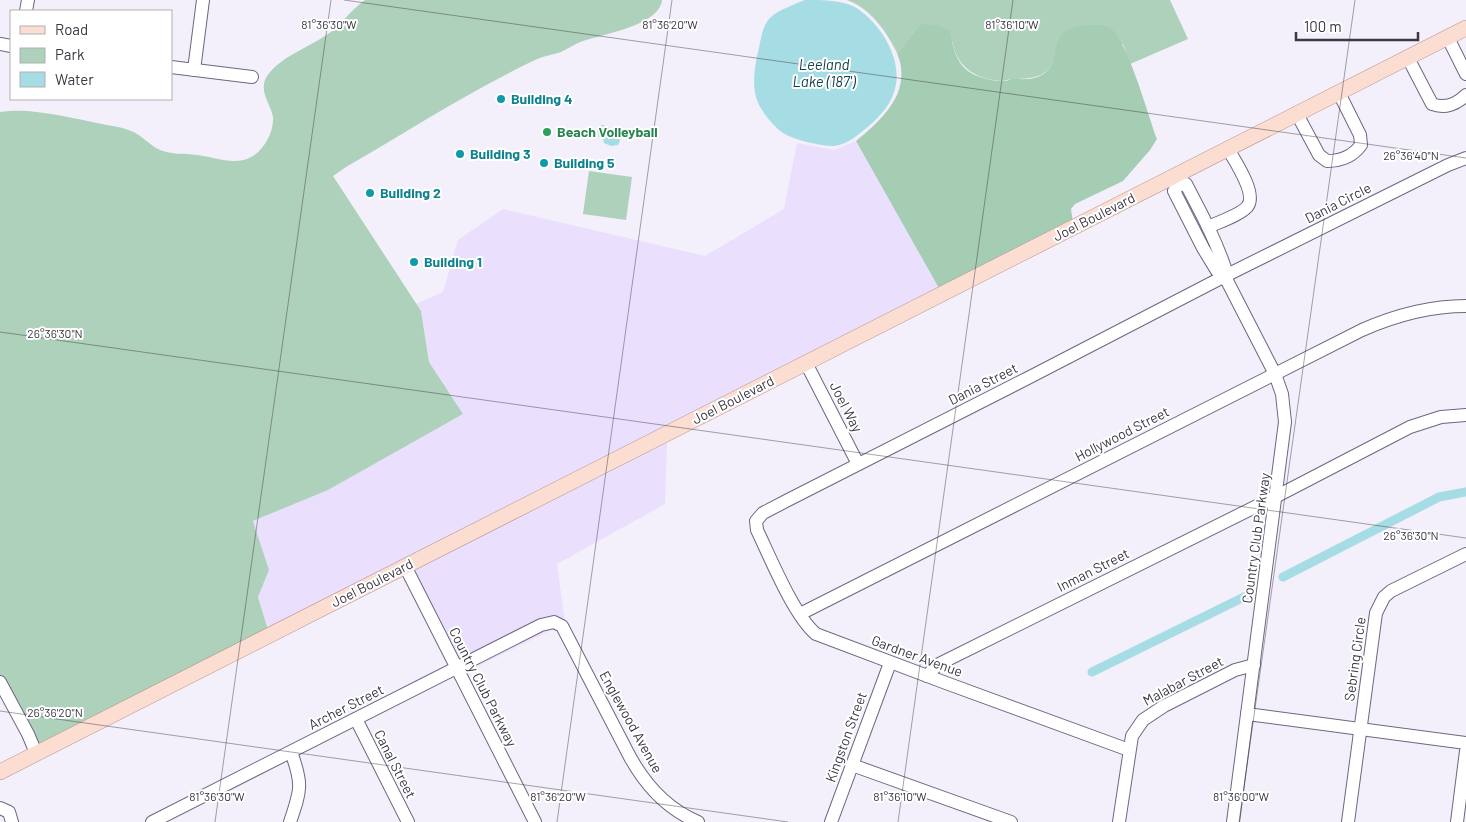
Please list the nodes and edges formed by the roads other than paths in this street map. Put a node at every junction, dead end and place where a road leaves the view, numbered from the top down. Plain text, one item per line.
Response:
1 (203, 0) edge
2 (1466, 28) edge
3 (1448, 38) junction
4 (1408, 58) junction
5 (172, 67) edge
6 (194, 70) junction
7 (1466, 74) edge
8 (252, 77) dead end
9 (1339, 93) junction
10 (1466, 95) edge
11 (1297, 114) junction
12 (1228, 149) junction
13 (1466, 158) edge
14 (1177, 180) junction
15 (1208, 227) junction
16 (1223, 274) junction
17 (1466, 306) edge
18 (806, 363) junction
19 (1275, 374) junction
20 (1466, 415) edge
21 (858, 464) junction
22 (1277, 496) junction
23 (756, 521) joint
24 (1466, 554) edge
25 (406, 566) junction
26 (800, 614) junction
27 (554, 622) joint
28 (890, 663) junction
29 (1254, 665) junction
30 (456, 668) junction
31 (927, 676) junction
32 (0, 682) edge
33 (1247, 714) junction
34 (356, 719) junction
35 (1360, 729) junction
36 (1466, 743) edge
37 (1129, 750) junction
38 (1466, 751) edge
39 (291, 752) junction
40 (36, 753) junction
41 (852, 765) junction
42 (0, 772) edge
43 (0, 808) edge
44 (12, 822) edge
45 (152, 822) edge
46 (290, 822) edge
47 (408, 822) edge
48 (535, 822) edge
49 (698, 822) edge
50 (831, 822) edge
51 (1011, 822) edge
52 (1119, 822) edge
53 (1233, 822) edge
54 (1348, 822) edge
55 (1457, 822) edge

1 - 6 street
2 - 3 main road, Joel Boulevard
3 - 4 main road, Joel Boulevard
3 - 7 street
4 - 9 main road, Joel Boulevard
4 - 10 street
5 - 6 street
6 - 8 street
9 - 11 main road, Joel Boulevard
9 - 11 street
11 - 12 main road, Joel Boulevard
12 - 14 main road, Joel Boulevard
12 - 15 street
13 - 16 street, Dania Circle
14 - 15 street, Country Club Parkway
14 - 16 street, Country Club Parkway
14 - 18 main road, Joel Boulevard
15 - 16 street, Country Club Parkway
16 - 19 street, Country Club Parkway
16 - 21 street, Dania Street
17 - 19 street, Hollywood Street
18 - 21 street, Joel Way
18 - 25 main road, Joel Boulevard
19 - 22 street, Country Club Parkway
19 - 26 street, Hollywood Street
20 - 22 street
21 - 23 street, Dania Street
22 - 29 street, Country Club Parkway
22 - 31 street, Inman Street
23 - 26 street, Gardner Avenue
24 - 35 street, Sebring Circle
25 - 30 street, Country Club Parkway
25 - 40 main road, Joel Boulevard
26 - 28 street, Gardner Avenue
27 - 30 street, Archer Street
27 - 49 street, Englewood Avenue
28 - 31 street, Gardner Avenue
28 - 41 street, Kingston Street
29 - 33 street, Country Club Parkway
29 - 37 street, Malabar Street
30 - 34 street, Archer Street
30 - 48 street, Country Club Parkway
31 - 37 street, Gardner Avenue
32 - 40 street
33 - 35 street
33 - 53 street, Country Club Parkway
34 - 39 street, Archer Street
34 - 47 street, Canal Street
35 - 36 street
35 - 54 street, Sebring Circle
37 - 52 street, Malabar Street
38 - 55 street
39 - 45 street, Archer Street
39 - 46 street
40 - 42 main road, Joel Boulevard
41 - 50 street, Kingston Street
41 - 51 street
43 - 44 street

